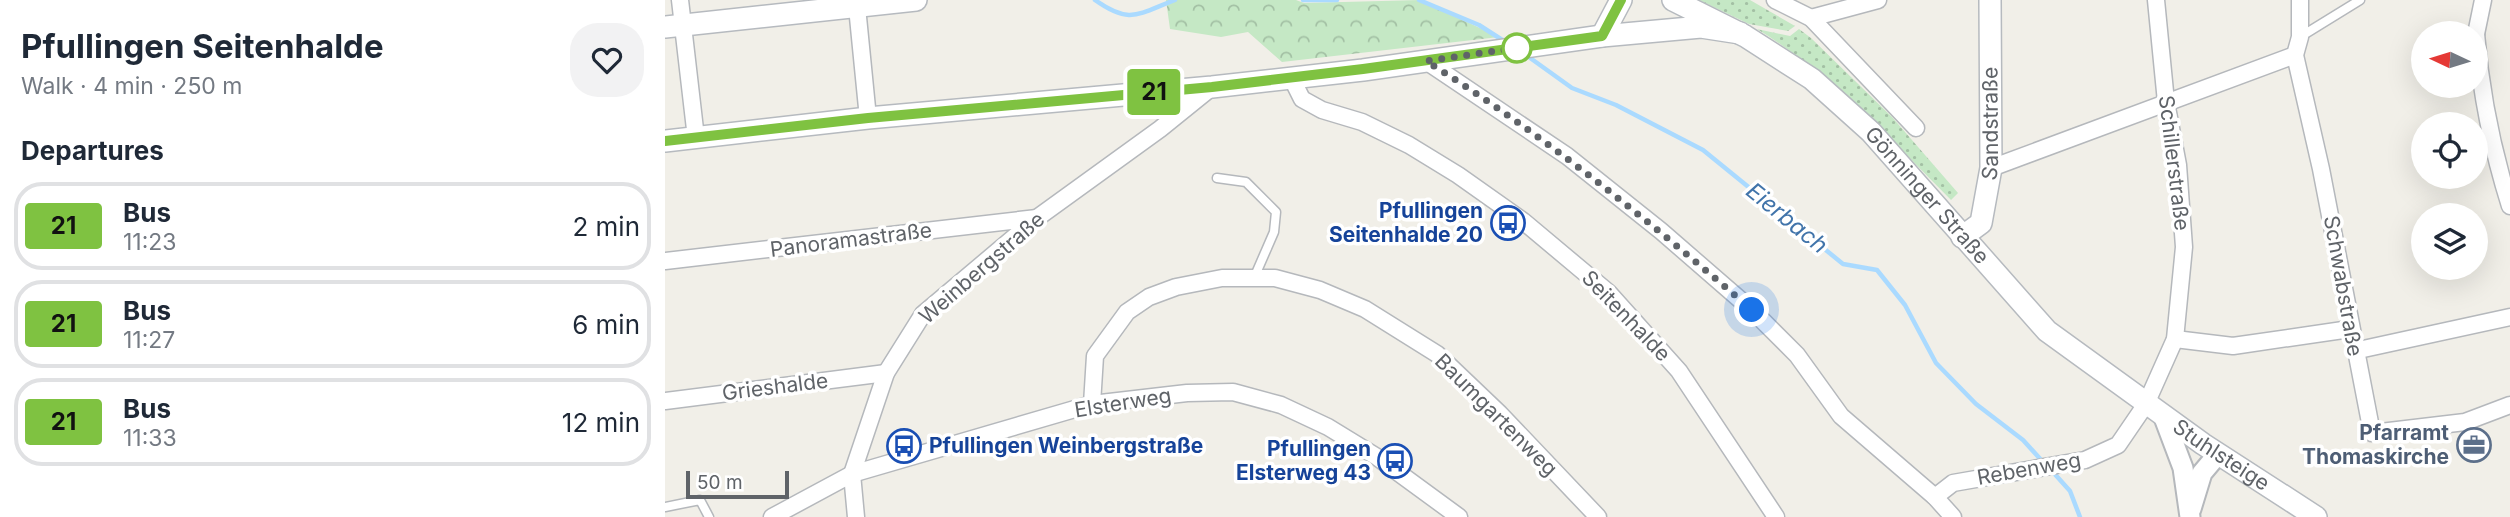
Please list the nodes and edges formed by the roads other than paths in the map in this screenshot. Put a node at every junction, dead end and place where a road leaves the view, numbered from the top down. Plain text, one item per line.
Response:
1 (680, 0) edge
2 (916, 0) edge
3 (1621, 0) edge
4 (1673, 0) edge
5 (1775, 0) edge
6 (1878, 0) edge
7 (1990, 0) edge
8 (2156, 0) edge
9 (2300, 0) edge
10 (2360, 0) edge
11 (2483, 0) edge
12 (857, 7) junction
13 (1811, 18) junction
14 (2479, 21) edge
15 (674, 27) edge
16 (1739, 33) junction
17 (1602, 36) junction
18 (2300, 37) junction
19 (2295, 55) junction
20 (1426, 61) junction
21 (1291, 77) junction
22 (1212, 87) junction
23 (2483, 98) edge
24 (2166, 102) junction
25 (868, 118) junction
26 (1916, 128) dead end
27 (696, 138) junction
28 (665, 141) edge
29 (1991, 168) junction
30 (1217, 178) dead end
31 (2510, 206) edge
32 (1037, 218) junction
33 (1962, 237) junction
34 (665, 261) edge
35 (1254, 278) junction
36 (2510, 317) edge
37 (2350, 329) junction
38 (2175, 339) junction
39 (2354, 351) junction
40 (886, 373) junction
41 (665, 401) edge
42 (1092, 404) junction
43 (2510, 405) edge
44 (2155, 410) junction
45 (2210, 449) junction
46 (2183, 468) junction
47 (852, 474) junction
48 (1935, 497) junction
49 (665, 507) edge
50 (2190, 515) edge
51 (709, 517) edge
52 (772, 517) edge
53 (856, 517) edge
54 (1459, 517) edge
55 (1598, 517) edge
56 (1776, 517) edge
57 (1953, 517) edge
58 (2316, 517) edge

1 - 15 street
2 - 12 main road
3 - 17 main road
4 - 16 main road, Gönninger Straße
5 - 13 street
6 - 13 street
7 - 29 main road, Sandstraße
8 - 24 street, Schillerstraße
9 - 18 street, Schwabstraße
10 - 18 lane
11 - 14 street
12 - 15 main road
12 - 25 street
13 - 26 street
15 - 27 street
16 - 17 main road
16 - 33 main road, Gönninger Straße
17 - 20 main road
18 - 19 street, Schwabstraße
19 - 24 street
19 - 37 street, Schwabstraße
20 - 21 main road
20 - 48 street
21 - 22 main road
21 - 56 street, Seitenhalde
22 - 25 main road
22 - 32 street, Weinbergstraße
23 - 31 street
24 - 29 street
24 - 38 street, Schillerstraße
25 - 27 main road
27 - 28 main road
29 - 33 main road, Sandstraße
30 - 35 lane
32 - 34 street, Panoramastraße
32 - 40 street, Weinbergstraße
33 - 44 main road, Gönninger Straße
35 - 42 street, Baumgartenweg
35 - 55 street, Baumgartenweg
36 - 39 street
37 - 38 street
37 - 39 street, Schwabstraße
38 - 44 street, Schillerstraße
39 - 43 street, Schwabstraße
40 - 41 street, Grieshalde
40 - 47 street, Weinbergstraße
42 - 47 street, Elsterweg
42 - 54 street, Elsterweg
44 - 45 main road, Stuhlsteige
44 - 46 street
44 - 48 street, Rebenweg
45 - 46 street
45 - 50 street
45 - 58 main road, Stuhlsteige
46 - 50 street
47 - 52 street, Elsterweg
47 - 53 street, Weinbergstraße
48 - 57 street
49 - 51 lane

